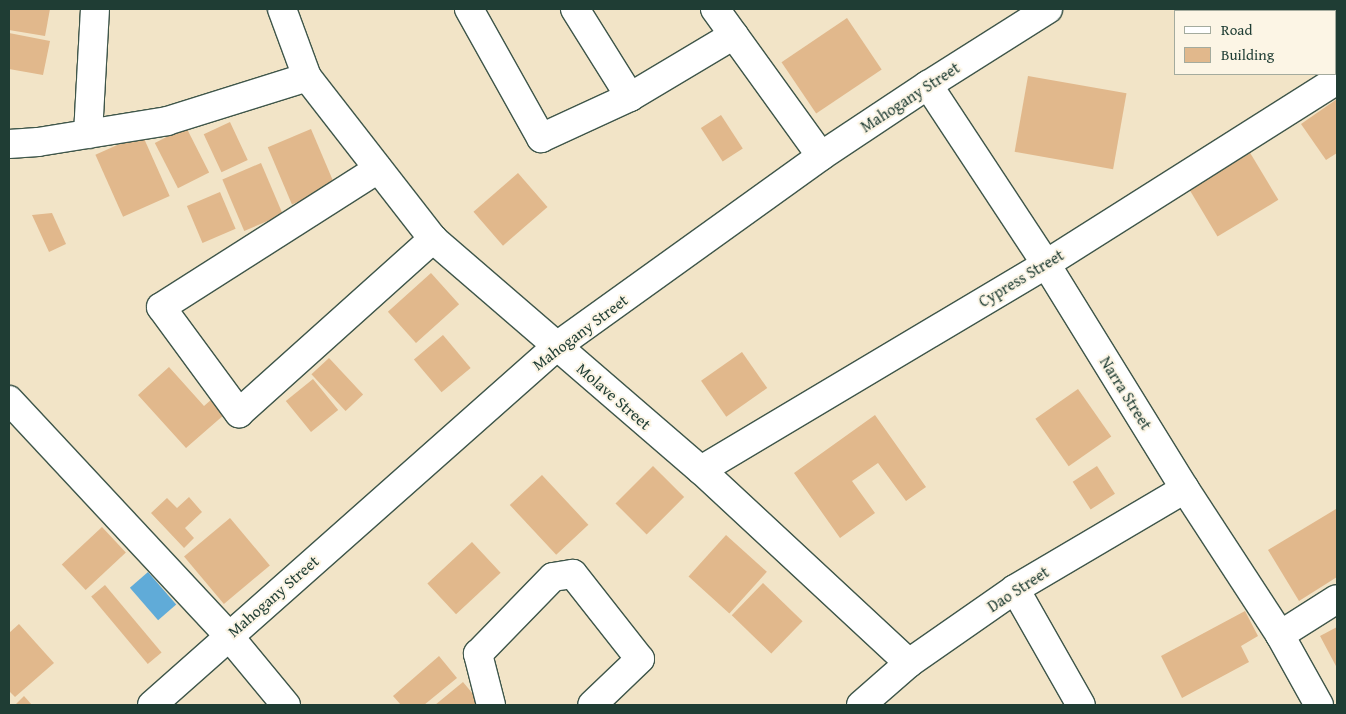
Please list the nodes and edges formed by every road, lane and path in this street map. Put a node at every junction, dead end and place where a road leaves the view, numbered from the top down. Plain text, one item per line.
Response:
1 (95, 9) edge
2 (282, 9) edge
3 (468, 9) edge
4 (574, 9) edge
5 (715, 9) edge
6 (1048, 9) edge
7 (734, 35) junction
8 (307, 77) junction
9 (1337, 80) edge
10 (928, 84) junction
11 (630, 97) junction
12 (88, 134) junction
13 (9, 144) edge
14 (821, 156) junction
15 (378, 169) junction
16 (433, 239) junction
17 (1046, 264) junction
18 (557, 346) junction
19 (9, 400) edge
20 (702, 470) junction
21 (1185, 489) junction
22 (1015, 589) junction
23 (1337, 599) edge
24 (228, 635) junction
25 (1280, 635) junction
26 (909, 663) junction
27 (152, 705) edge
28 (286, 705) edge
29 (491, 705) edge
30 (592, 705) edge
31 (861, 705) edge
32 (1081, 705) edge
33 (1319, 705) edge

1 - 12 street
2 - 8 street, Molave Street
3 - 11 street
4 - 11 street
5 - 7 street
6 - 10 street, Mahogany Street
7 - 11 street
7 - 14 street
8 - 12 street
8 - 15 street, Molave Street
9 - 17 street, Cypress Street
10 - 14 street, Mahogany Street
10 - 17 street, Narra Street
12 - 13 street
14 - 18 street, Mahogany Street
15 - 16 street, Molave Street
15 - 16 street
16 - 18 street, Molave Street
17 - 20 street, Cypress Street
17 - 21 street, Narra Street
18 - 20 street, Molave Street
18 - 24 street, Mahogany Street
19 - 24 street
20 - 26 street, Molave Street
21 - 22 street, Dao Street
21 - 25 street, Narra Street
22 - 26 street, Dao Street
22 - 32 street
23 - 25 street
24 - 27 street, Mahogany Street
24 - 28 street
25 - 33 street, Narra Street
26 - 31 street, Dao Street
29 - 30 street

